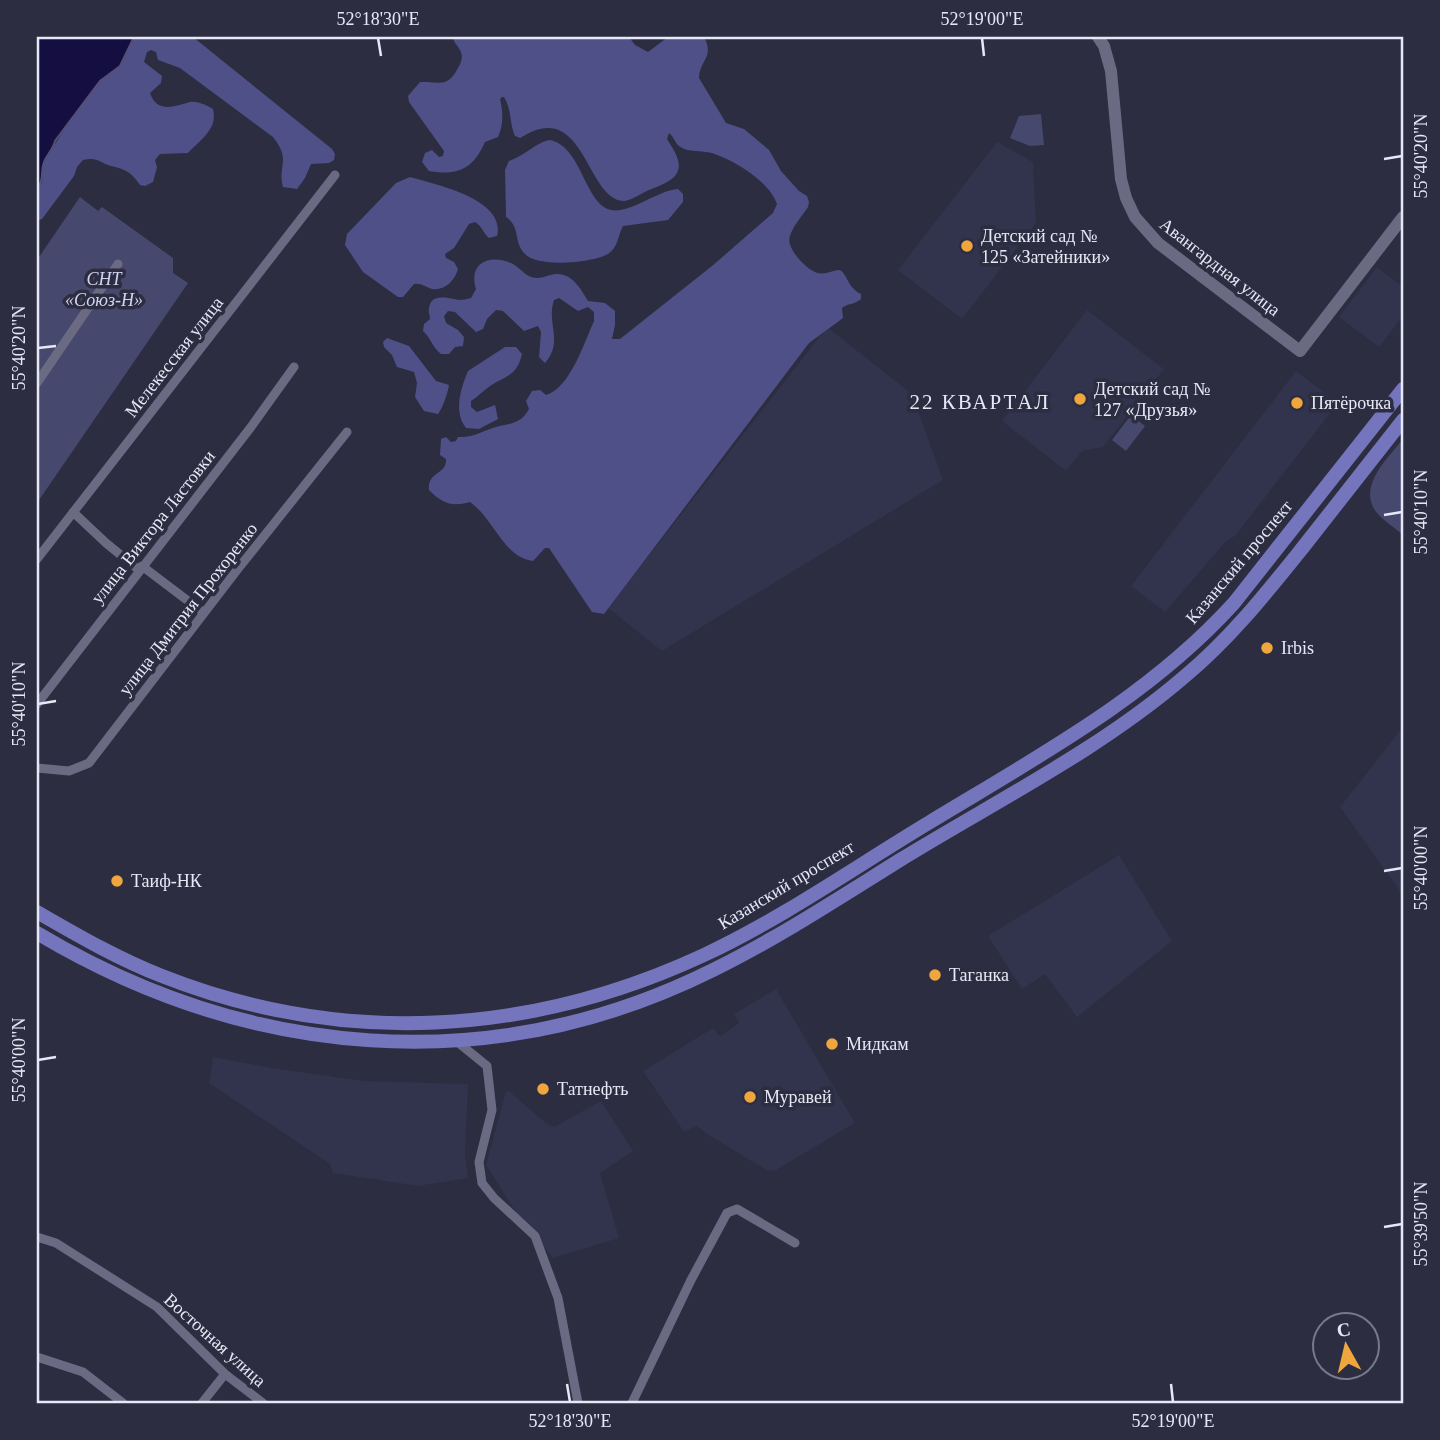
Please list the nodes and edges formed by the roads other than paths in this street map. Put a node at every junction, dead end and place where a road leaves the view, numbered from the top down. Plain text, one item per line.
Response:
1 (1098, 37) edge
2 (335, 175) dead end
3 (1403, 217) edge
4 (118, 264) dead end
5 (294, 368) dead end
6 (37, 383) edge
7 (1403, 389) edge
8 (1403, 420) edge
9 (347, 432) dead end
10 (73, 512) junction
11 (37, 559) edge
12 (140, 568) junction
13 (204, 613) junction
14 (37, 704) edge
15 (37, 768) edge
16 (923, 826) junction
17 (930, 841) junction
18 (37, 912) edge
19 (37, 933) edge
20 (455, 1040) junction
21 (37, 1237) edge
22 (796, 1243) dead end
23 (37, 1357) edge
24 (225, 1374) junction
25 (122, 1403) edge
26 (202, 1403) edge
27 (263, 1403) edge
28 (578, 1403) edge
29 (632, 1403) edge

1 - 3 street, Авангардная улица
2 - 10 street, Мелекесская улица
4 - 6 street
5 - 12 street, улица Виктора Ластовки
7 - 16 main road, Казанский проспект
8 - 17 main road
9 - 13 street, улица Дмитрия Прохоренко
10 - 11 street, Мелекесская улица
10 - 12 street
12 - 13 street
12 - 14 street, улица Виктора Ластовки
13 - 15 street, улица Дмитрия Прохоренко
16 - 17 main road
16 - 18 main road, Казанский проспект
17 - 20 main road
19 - 20 main road
20 - 28 street
21 - 24 street, Восточная улица
22 - 29 street
23 - 25 street
24 - 26 street
24 - 27 street, Восточная улица

